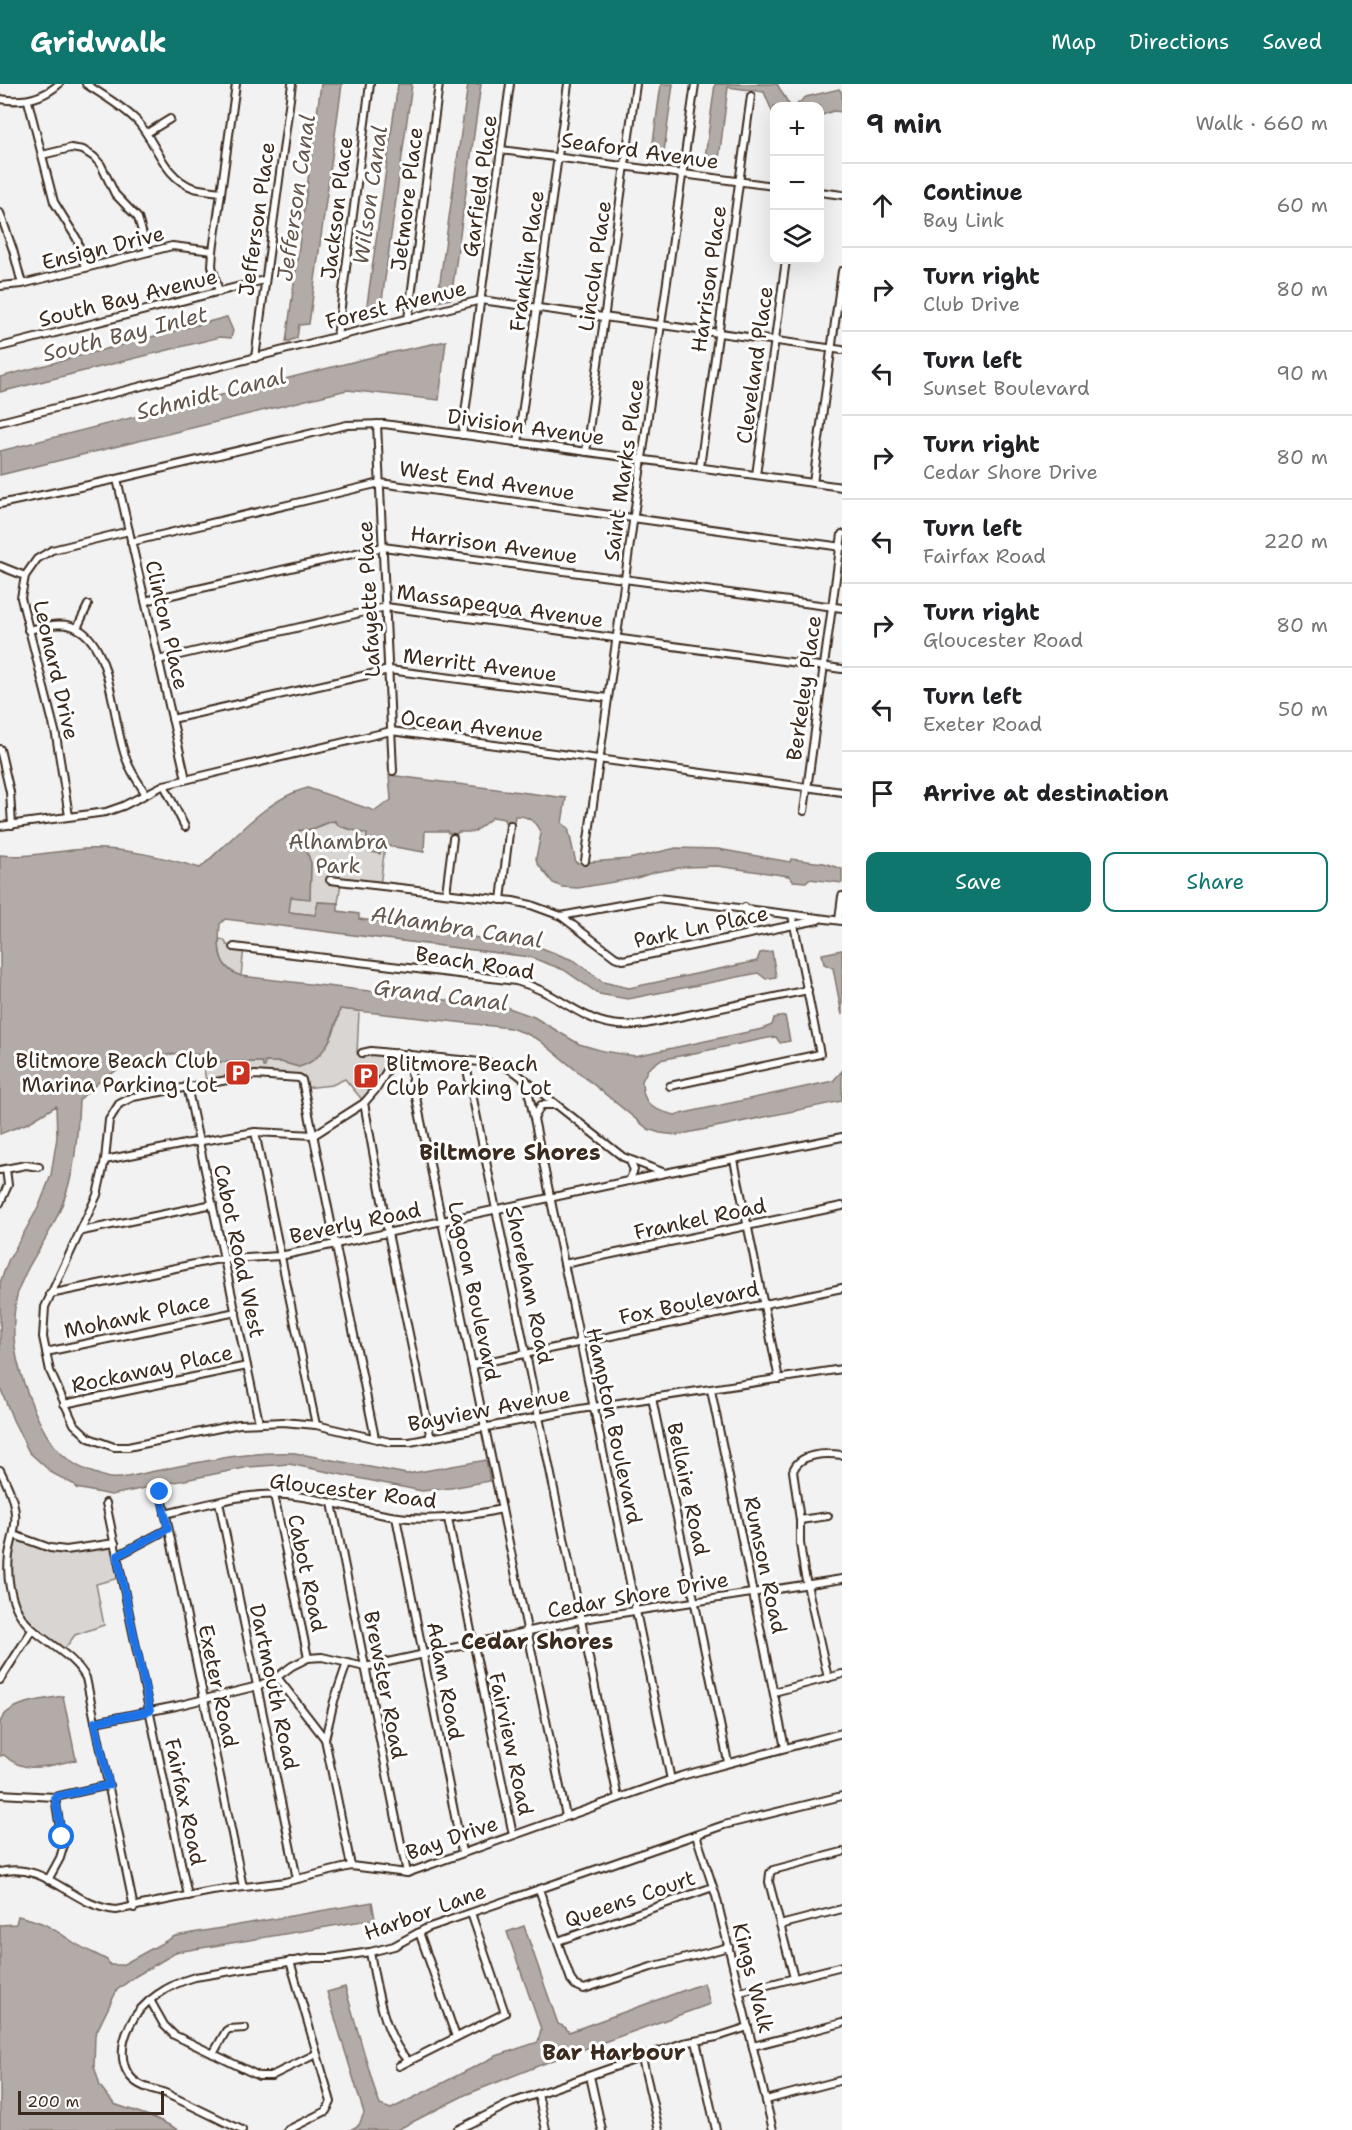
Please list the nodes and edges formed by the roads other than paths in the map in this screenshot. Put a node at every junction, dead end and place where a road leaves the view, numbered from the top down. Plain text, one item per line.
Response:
1 (59, 84) edge
2 (87, 84) edge
3 (236, 84) edge
4 (292, 84) edge
5 (370, 84) edge
6 (439, 84) edge
7 (510, 84) edge
8 (568, 84) edge
9 (636, 84) edge
10 (695, 84) edge
11 (751, 96) dead end
12 (0, 99) edge
13 (28, 101) junction
14 (170, 119) dead end
15 (147, 133) junction
16 (501, 150) junction
17 (42, 155) junction
18 (558, 157) junction
19 (625, 166) junction
20 (682, 174) junction
21 (739, 181) junction
22 (770, 185) edge
23 (221, 192) junction
24 (824, 193) edge
25 (842, 195) edge
26 (0, 213) edge
27 (213, 251) junction
28 (148, 252) junction
29 (785, 264) edge
30 (85, 268) junction
31 (842, 271) edge
32 (264, 280) junction
33 (22, 284) junction
34 (0, 286) edge
35 (219, 292) junction
36 (481, 300) junction
37 (537, 308) junction
38 (604, 317) junction
39 (408, 319) junction
40 (661, 325) junction
41 (718, 333) junction
42 (337, 337) junction
43 (775, 341) junction
44 (0, 347) edge
45 (831, 348) junction
46 (842, 350) edge
47 (255, 358) junction
48 (0, 422) edge
49 (381, 424) junction
50 (462, 435) junction
51 (518, 443) junction
52 (586, 452) junction
53 (642, 460) junction
54 (700, 467) junction
55 (756, 475) junction
56 (117, 479) junction
57 (380, 483) junction
58 (813, 483) junction
59 (842, 487) edge
60 (0, 504) edge
61 (634, 518) junction
62 (129, 531) junction
63 (842, 534) edge
64 (131, 542) junction
65 (383, 546) junction
66 (841, 546) edge
67 (0, 566) edge
68 (25, 576) junction
69 (625, 579) junction
70 (145, 601) junction
71 (88, 605) dead end
72 (386, 607) junction
73 (832, 607) junction
74 (842, 608) edge
75 (77, 628) junction
76 (28, 630) junction
77 (617, 638) junction
78 (158, 660) junction
79 (824, 666) junction
80 (842, 669) edge
81 (388, 670) junction
82 (608, 698) junction
83 (172, 719) junction
84 (392, 731) junction
85 (0, 749) edge
86 (600, 759) junction
87 (393, 771) dead end
88 (186, 779) junction
89 (164, 785) junction
90 (807, 787) junction
91 (842, 792) edge
92 (145, 794) junction
93 (804, 811) dead end
94 (69, 816) junction
95 (12, 825) junction
96 (510, 825) dead end
97 (0, 826) edge
98 (185, 827) dead end
99 (453, 838) dead end
100 (585, 861) dead end
101 (330, 880) dead end
102 (446, 893) junction
103 (842, 897) edge
104 (501, 900) junction
105 (745, 907) junction
106 (792, 915) junction
107 (561, 916) junction
108 (824, 918) junction
109 (841, 921) edge
110 (794, 925) junction
111 (750, 934) junction
112 (234, 947) dead end
113 (808, 990) junction
114 (362, 1053) dead end
115 (396, 1053) junction
116 (407, 1054) junction
117 (465, 1060) junction
118 (526, 1080) junction
119 (187, 1086) junction
120 (670, 1086) dead end
121 (364, 1103) junction
122 (556, 1105) junction
123 (534, 1117) junction
124 (255, 1132) junction
125 (314, 1135) junction
126 (842, 1137) edge
127 (199, 1142) junction
128 (105, 1160) junction
129 (630, 1160) junction
130 (734, 1160) junction
131 (39, 1167) dead end
132 (3, 1169) edge
133 (665, 1173) junction
134 (629, 1181) junction
135 (550, 1198) junction
136 (0, 1203) edge
137 (213, 1204) junction
138 (842, 1206) edge
139 (496, 1210) junction
140 (442, 1221) junction
141 (747, 1226) junction
142 (82, 1231) junction
143 (388, 1233) junction
144 (336, 1244) junction
145 (280, 1256) junction
146 (225, 1259) junction
147 (564, 1264) junction
148 (842, 1288) edge
149 (50, 1294) junction
150 (764, 1304) junction
151 (236, 1312) junction
152 (580, 1342) junction
153 (46, 1352) junction
154 (526, 1354) junction
155 (472, 1365) junction
156 (247, 1366) junction
157 (842, 1369) edge
158 (779, 1379) junction
159 (711, 1389) junction
160 (652, 1398) junction
161 (64, 1404) junction
162 (594, 1407) junction
163 (539, 1417) junction
164 (259, 1422) junction
165 (315, 1425) junction
166 (485, 1429) junction
167 (375, 1438) junction
168 (431, 1439) junction
169 (842, 1455) edge
170 (0, 1470) edge
171 (9, 1490) junction
172 (160, 1492) dead end
173 (0, 1494) edge
174 (274, 1495) junction
175 (219, 1502) junction
176 (106, 1503) dead end
177 (332, 1503) junction
178 (502, 1509) junction
179 (165, 1514) junction
180 (828, 1516) dead end
181 (396, 1517) junction
182 (448, 1519) junction
183 (800, 1520) junction
184 (168, 1529) junction
185 (14, 1535) junction
186 (115, 1543) junction
187 (117, 1556) junction
188 (842, 1579) edge
189 (807, 1584) junction
190 (754, 1593) junction
191 (695, 1601) junction
192 (636, 1611) junction
193 (581, 1620) junction
194 (32, 1630) junction
195 (528, 1632) junction
196 (474, 1644) junction
197 (423, 1654) junction
198 (308, 1658) junction
199 (347, 1663) junction
200 (365, 1667) junction
201 (842, 1674) edge
202 (277, 1677) junction
203 (828, 1678) junction
204 (0, 1680) edge
205 (258, 1686) junction
206 (774, 1692) junction
207 (204, 1699) junction
208 (150, 1711) junction
209 (95, 1722) junction
210 (842, 1733) edge
211 (325, 1739) junction
212 (786, 1748) junction
213 (728, 1762) junction
214 (671, 1780) junction
215 (109, 1785) junction
216 (0, 1794) edge
217 (842, 1796) edge
218 (55, 1797) junction
219 (618, 1798) junction
220 (566, 1816) junction
221 (513, 1835) junction
222 (696, 1835) junction
223 (462, 1852) junction
224 (842, 1852) edge
225 (351, 1866) junction
226 (0, 1872) edge
227 (407, 1873) junction
228 (297, 1879) junction
229 (48, 1880) junction
230 (243, 1887) junction
231 (713, 1887) junction
232 (540, 1889) junction
233 (188, 1896) junction
234 (134, 1908) junction
235 (842, 1909) edge
236 (471, 1913) junction
237 (780, 1925) junction
238 (419, 1932) junction
239 (558, 1941) junction
240 (729, 1947) junction
241 (370, 1952) junction
242 (290, 1961) junction
243 (842, 1966) edge
244 (794, 1978) junction
245 (740, 1992) junction
246 (150, 2000) junction
247 (842, 2023) edge
248 (748, 2027) junction
249 (245, 2028) dead end
250 (456, 2037) junction
251 (696, 2041) junction
252 (753, 2046) junction
253 (213, 2054) junction
254 (316, 2054) junction
255 (642, 2058) junction
256 (408, 2061) junction
257 (399, 2066) dead end
258 (590, 2076) junction
259 (842, 2080) edge
260 (538, 2094) junction
261 (766, 2100) junction
262 (242, 2130) edge
263 (288, 2130) edge
264 (457, 2130) edge
265 (546, 2130) edge
266 (603, 2130) edge
267 (659, 2130) edge
268 (716, 2130) edge
269 (773, 2130) edge

1 - 13 street
2 - 15 street
3 - 23 street
4 - 32 street, Jefferson Place
5 - 42 street, Jackson Place
6 - 39 street, Jetmore Place
7 - 16 street, Garfield Place
8 - 18 street, Franklin Place
9 - 19 street, Lincoln Place
10 - 20 street, Saint Marks Place
11 - 21 street, Harrison Place
12 - 13 street
13 - 17 street
14 - 15 street
15 - 23 street
16 - 18 street, Seaford Avenue
16 - 36 street, Garfield Place
17 - 28 street
17 - 30 street
18 - 19 street, Seaford Avenue
18 - 37 street, Franklin Place
19 - 20 street, Seaford Avenue
19 - 38 street, Lincoln Place
20 - 21 street, Seaford Avenue
20 - 40 street, Saint Marks Place
21 - 22 street, Seaford Avenue
21 - 41 street, Harrison Place
23 - 27 street
24 - 25 street
26 - 33 street
27 - 28 street, Ensign Drive
27 - 35 street
28 - 30 street, Ensign Drive
29 - 43 street, Cleveland Place
30 - 33 street, Ensign Drive
31 - 45 street
32 - 35 street, South Bay Avenue
32 - 47 street, Jefferson Place
33 - 34 street, Ensign Drive
35 - 44 street, South Bay Avenue
36 - 37 street, Forest Avenue
36 - 39 street, Forest Avenue
36 - 50 street, Garfield Place
37 - 38 street, Forest Avenue
37 - 51 street, Franklin Place
38 - 40 street, Forest Avenue
38 - 52 street, Lincoln Place
39 - 42 street, Forest Avenue
40 - 41 street, Forest Avenue
40 - 53 street, Saint Marks Place
41 - 43 street, Forest Avenue
41 - 54 street, Harrison Place
42 - 47 street, Forest Avenue
43 - 45 street, Forest Avenue
43 - 55 street, Cleveland Place
45 - 46 street, Forest Avenue
45 - 58 street
47 - 48 street, Forest Avenue
49 - 50 street, Division Avenue
49 - 56 street, Division Avenue
49 - 57 street, Lafayette Place
50 - 51 street, Division Avenue
51 - 52 street, Division Avenue
52 - 53 street, Division Avenue
53 - 54 street, Division Avenue
53 - 61 street, Saint Marks Place
54 - 55 street, Division Avenue
55 - 58 street, Division Avenue
56 - 60 street
56 - 62 street, Clinton Place
57 - 61 street, West End Avenue
57 - 64 street, West End Avenue
57 - 65 street, Lafayette Place
58 - 59 street, Division Avenue
61 - 66 street, West End Avenue
61 - 69 street, Saint Marks Place
62 - 64 street, Clinton Place
62 - 68 street, Leonard Drive
63 - 66 street, Berkeley Place
64 - 70 street, Clinton Place
65 - 69 street, Harrison Avenue
65 - 70 street, Harrison Avenue
65 - 72 street, Lafayette Place
66 - 73 street, Berkeley Place
67 - 68 street
68 - 76 street, Leonard Drive
69 - 73 street, Harrison Avenue
69 - 77 street, Saint Marks Place
70 - 78 street, Clinton Place
71 - 75 street
72 - 77 street, Massapequa Avenue
72 - 78 street, Massapequa Avenue
72 - 81 street, Lafayette Place
73 - 74 street, Harrison Avenue
73 - 79 street, Berkeley Place
75 - 76 street
75 - 92 street
76 - 94 street, Leonard Drive
77 - 79 street, Massapequa Avenue
77 - 82 street, Saint Marks Place
78 - 83 street, Clinton Place
79 - 80 street, Massapequa Avenue
79 - 90 street, Berkeley Place
81 - 82 street, Merritt Avenue
81 - 83 street, Merritt Avenue
81 - 84 street, Lafayette Place
82 - 86 street, Saint Marks Place
83 - 88 street, Clinton Place
84 - 86 street, Ocean Avenue
84 - 87 street, Lafayette Place
84 - 88 street, Ocean Avenue
85 - 95 street
86 - 90 street, Ocean Avenue
86 - 100 street, Saint Marks Place
88 - 89 street, Ocean Avenue
89 - 92 street, Ocean Avenue
89 - 98 street
90 - 91 street, Ocean Avenue
90 - 93 street, Berkeley Place
92 - 94 street, Ocean Avenue
94 - 95 street, Ocean Avenue
95 - 97 street, Ocean Avenue
96 - 104 street
99 - 102 street
101 - 102 street
102 - 104 street
103 - 109 street
104 - 107 street
105 - 106 street
105 - 107 street
105 - 111 street
106 - 108 street
106 - 110 street
107 - 111 street, Park Ln Place
108 - 109 street
108 - 110 street, Park Ln Place
110 - 111 street, Park Ln Place
110 - 113 street
112 - 113 street, Beach Road
113 - 120 street
114 - 115 street
115 - 116 street
115 - 121 street
116 - 117 street
116 - 140 street, Lagoon Boulevard
117 - 118 street
117 - 139 street, Shoreham Road
118 - 122 street
118 - 123 street, Hampton Boulevard
119 - 125 street, Bayview Avenue
119 - 127 street, Cabot Road West
119 - 128 street, Bayview Avenue
121 - 125 street
121 - 143 street
122 - 123 street
122 - 129 street
123 - 135 street, Hampton Boulevard
124 - 125 street
124 - 127 street
124 - 145 street
125 - 144 street
126 - 130 street, Beverly Road
127 - 128 street
127 - 137 street, Cabot Road West
128 - 142 street, Bayview Avenue
129 - 133 street
129 - 134 street
130 - 133 street, Beverly Road
130 - 141 street
131 - 132 street
132 - 136 street
133 - 134 street, Beverly Road
134 - 135 street, Beverly Road
135 - 139 street, Beverly Road
135 - 147 street, Hampton Boulevard
137 - 142 street
137 - 146 street, Cabot Road West
138 - 141 street, Frankel Road
139 - 140 street, Beverly Road
139 - 154 street, Shoreham Road
140 - 143 street, Beverly Road
140 - 155 street, Lagoon Boulevard
141 - 147 street, Frankel Road
141 - 150 street
142 - 149 street, Bayview Avenue
143 - 144 street, Beverly Road
143 - 168 street
144 - 145 street, Beverly Road
144 - 167 street
145 - 146 street, Beverly Road
145 - 165 street
146 - 149 street, Beverly Road
146 - 151 street, Cabot Road West
147 - 152 street, Hampton Boulevard
148 - 150 street, Fox Boulevard
149 - 153 street, Bayview Avenue
150 - 152 street, Fox Boulevard
150 - 158 street
151 - 153 street, Mohawk Place
151 - 156 street, Cabot Road West
152 - 154 street, Fox Boulevard
152 - 162 street, Hampton Boulevard
153 - 161 street, Bayview Avenue
154 - 155 street, Fox Boulevard
154 - 163 street, Shoreham Road
155 - 166 street, Lagoon Boulevard
156 - 161 street, Rockaway Place
156 - 164 street, Cabot Road West
157 - 158 street, Bayview Avenue
158 - 159 street, Bayview Avenue
159 - 160 street, Bayview Avenue
159 - 190 street, Rumson Road
160 - 162 street, Bayview Avenue
160 - 191 street, Bellaire Road
161 - 164 street, Bayview Avenue
162 - 163 street, Bayview Avenue
162 - 192 street, Hampton Boulevard
163 - 166 street, Bayview Avenue
163 - 193 street, Shoreham Road
164 - 165 street, Bayview Avenue
165 - 167 street, Bayview Avenue
166 - 168 street, Bayview Avenue
166 - 178 street, Lagoon Boulevard
167 - 168 street, Bayview Avenue
169 - 183 street
170 - 171 street
171 - 173 street
171 - 185 street
172 - 179 street, Exeter Road
174 - 175 street, Gloucester Road
174 - 177 street, Gloucester Road
174 - 198 street, Cabot Road
175 - 179 street, Gloucester Road
175 - 205 street, Dartmouth Road
176 - 186 street, Fairfax Road
177 - 181 street, Gloucester Road
177 - 200 street, Brewster Road
178 - 182 street, Gloucester Road
178 - 195 street, Lagoon Boulevard
179 - 184 street, Exeter Road
180 - 183 street
181 - 182 street, Gloucester Road
181 - 197 street, Adam Road
182 - 196 street, Fairview Road
183 - 189 street
184 - 187 street
184 - 207 street, Exeter Road
185 - 186 street
185 - 194 street
186 - 187 street, Fairfax Road
187 - 208 street, Fairfax Road
188 - 189 street, Cedar Shore Drive
189 - 190 street, Cedar Shore Drive
189 - 203 street
190 - 191 street, Cedar Shore Drive
190 - 206 street, Rumson Road
191 - 192 street, Cedar Shore Drive
191 - 213 street, Bellaire Road
192 - 193 street, Cedar Shore Drive
192 - 214 street, Hampton Boulevard
193 - 195 street, Cedar Shore Drive
193 - 219 street, Shoreham Road
194 - 204 street
194 - 209 street
195 - 196 street, Cedar Shore Drive
195 - 220 street, Lagoon Boulevard
196 - 197 street, Cedar Shore Drive
196 - 221 street, Fairview Road
197 - 200 street, Cedar Shore Drive
197 - 223 street, Adam Road
198 - 199 street, Cedar Shore Drive
198 - 202 street
199 - 200 street, Cedar Shore Drive
199 - 211 street
200 - 227 street, Brewster Road
201 - 203 street
202 - 205 street
202 - 211 street
203 - 206 street
205 - 207 street
205 - 228 street, Dartmouth Road
206 - 212 street, Rumson Road
207 - 208 street
207 - 230 street, Exeter Road
208 - 209 street
208 - 233 street, Fairfax Road
209 - 215 street
210 - 212 street, Bay Drive
211 - 225 street
212 - 213 street, Bay Drive
213 - 214 street, Bay Drive
214 - 219 street, Bay Drive
215 - 218 street
215 - 234 street
216 - 218 street
217 - 222 street, Harbor Lane
218 - 229 street
219 - 220 street, Bay Drive
220 - 221 street, Bay Drive
221 - 223 street, Bay Drive
222 - 231 street, Kings Walk
222 - 232 street, Harbor Lane
223 - 227 street, Bay Drive
224 - 237 street
225 - 227 street, Bay Drive
225 - 228 street, Bay Drive
226 - 229 street, Bay Drive
228 - 230 street, Bay Drive
229 - 234 street, Bay Drive
230 - 233 street, Bay Drive
231 - 239 street, Queens Court
231 - 240 street, Kings Walk
232 - 236 street, Harbor Lane
232 - 239 street
233 - 234 street, Bay Drive
235 - 237 street
236 - 238 street, Harbor Lane
236 - 250 street
237 - 244 street
238 - 241 street, Harbor Lane
238 - 250 street
239 - 240 street
240 - 245 street, Kings Walk
241 - 242 street, Harbor Lane
241 - 256 street
242 - 246 street, Harbor Lane
242 - 254 street
243 - 244 street
244 - 245 street
245 - 248 street, Kings Walk
246 - 253 street
246 - 262 street, Harbor Lane
247 - 252 street
248 - 251 street
248 - 252 street, Kings Walk
249 - 253 street
250 - 256 street
251 - 255 street
251 - 268 street
252 - 261 street, Kings Walk
253 - 254 street
254 - 263 street
255 - 258 street
255 - 267 street
256 - 257 street
258 - 260 street
258 - 266 street
259 - 261 street
260 - 264 street
260 - 265 street
261 - 269 street, Kings Walk

